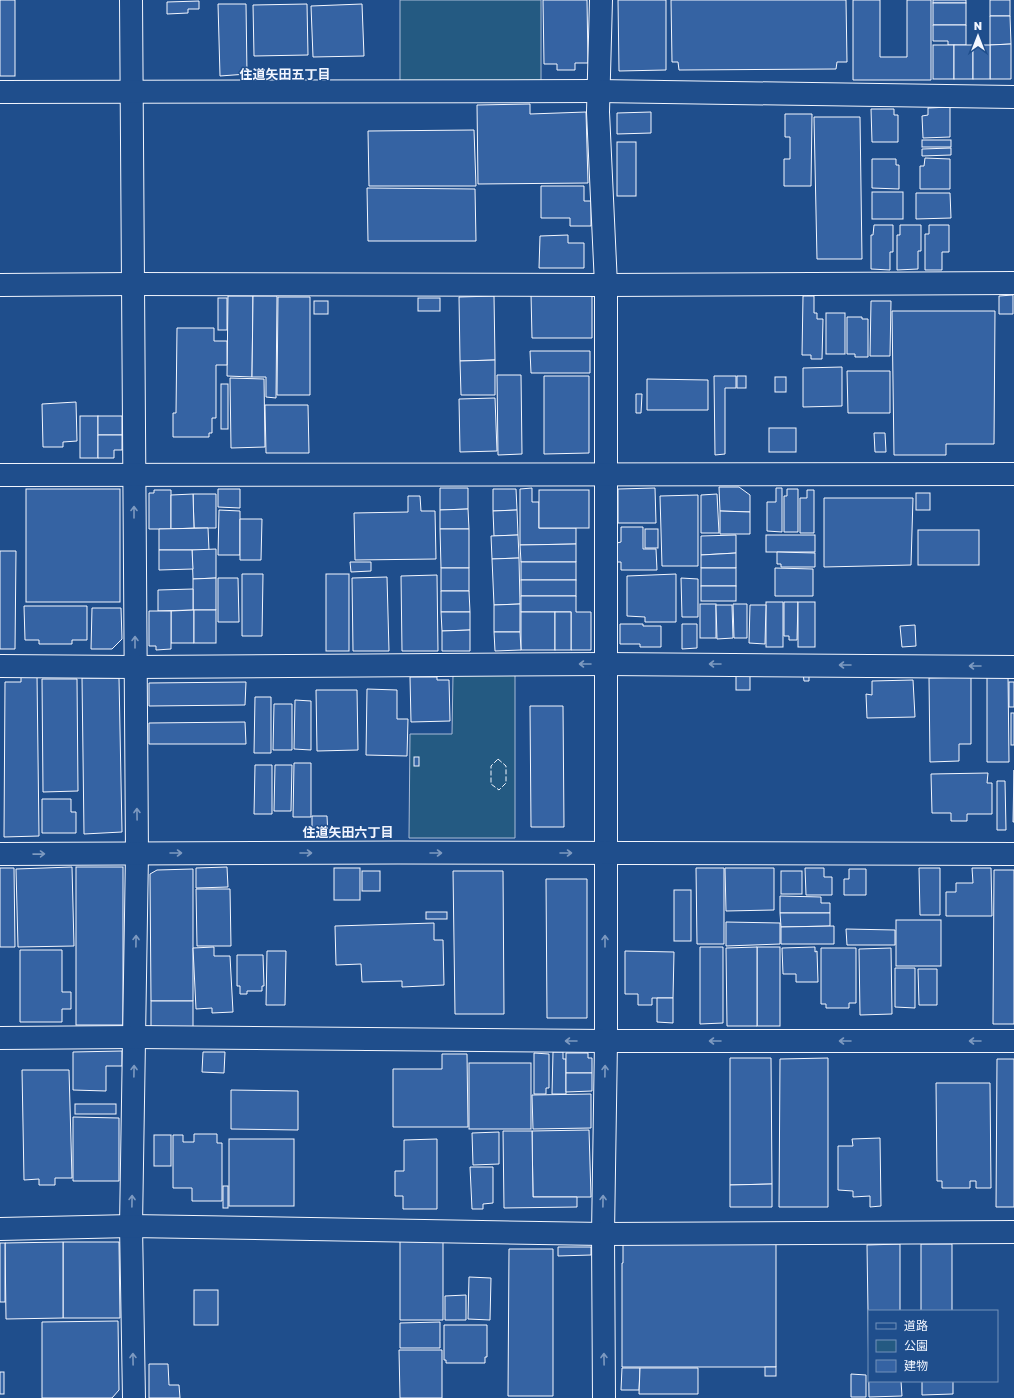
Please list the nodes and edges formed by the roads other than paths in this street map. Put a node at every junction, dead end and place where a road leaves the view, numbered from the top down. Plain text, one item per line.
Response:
1 (131, 0) edge
2 (601, 0) edge
3 (131, 91) junction
4 (598, 91) junction
5 (0, 92) edge
6 (1014, 97) edge
7 (1014, 283) edge
8 (132, 284) junction
9 (606, 285) junction
10 (0, 286) edge
11 (1014, 474) edge
12 (0, 475) edge
13 (134, 475) junction
14 (606, 475) junction
15 (606, 664) junction
16 (0, 666) edge
17 (135, 667) junction
18 (1014, 667) edge
19 (137, 853) junction
20 (605, 853) junction
21 (0, 854) edge
22 (1014, 854) edge
23 (134, 1037) junction
24 (0, 1038) edge
25 (606, 1041) junction
26 (1014, 1041) edge
27 (131, 1226) junction
28 (0, 1229) edge
29 (1014, 1232) edge
30 (603, 1234) junction
31 (134, 1398) edge
32 (604, 1398) edge

1 - 3 street
2 - 4 street
3 - 4 street
3 - 5 street
3 - 8 street
4 - 6 street
4 - 9 street
7 - 9 street
8 - 9 street
8 - 10 street
8 - 13 street
9 - 14 street
11 - 14 street
12 - 13 street
13 - 14 street
17 -> 13 street
14 - 15 street
15 -> 17 street
18 -> 15 street
15 - 20 street
16 - 17 street
19 -> 17 street
19 -> 20 street
21 -> 19 street
23 -> 19 street
20 - 22 street
25 -> 20 street
23 - 24 street
25 -> 23 street
27 -> 23 street
26 -> 25 street
30 -> 25 street
27 - 28 street
27 - 30 street
31 -> 27 street
29 - 30 street
32 -> 30 street

